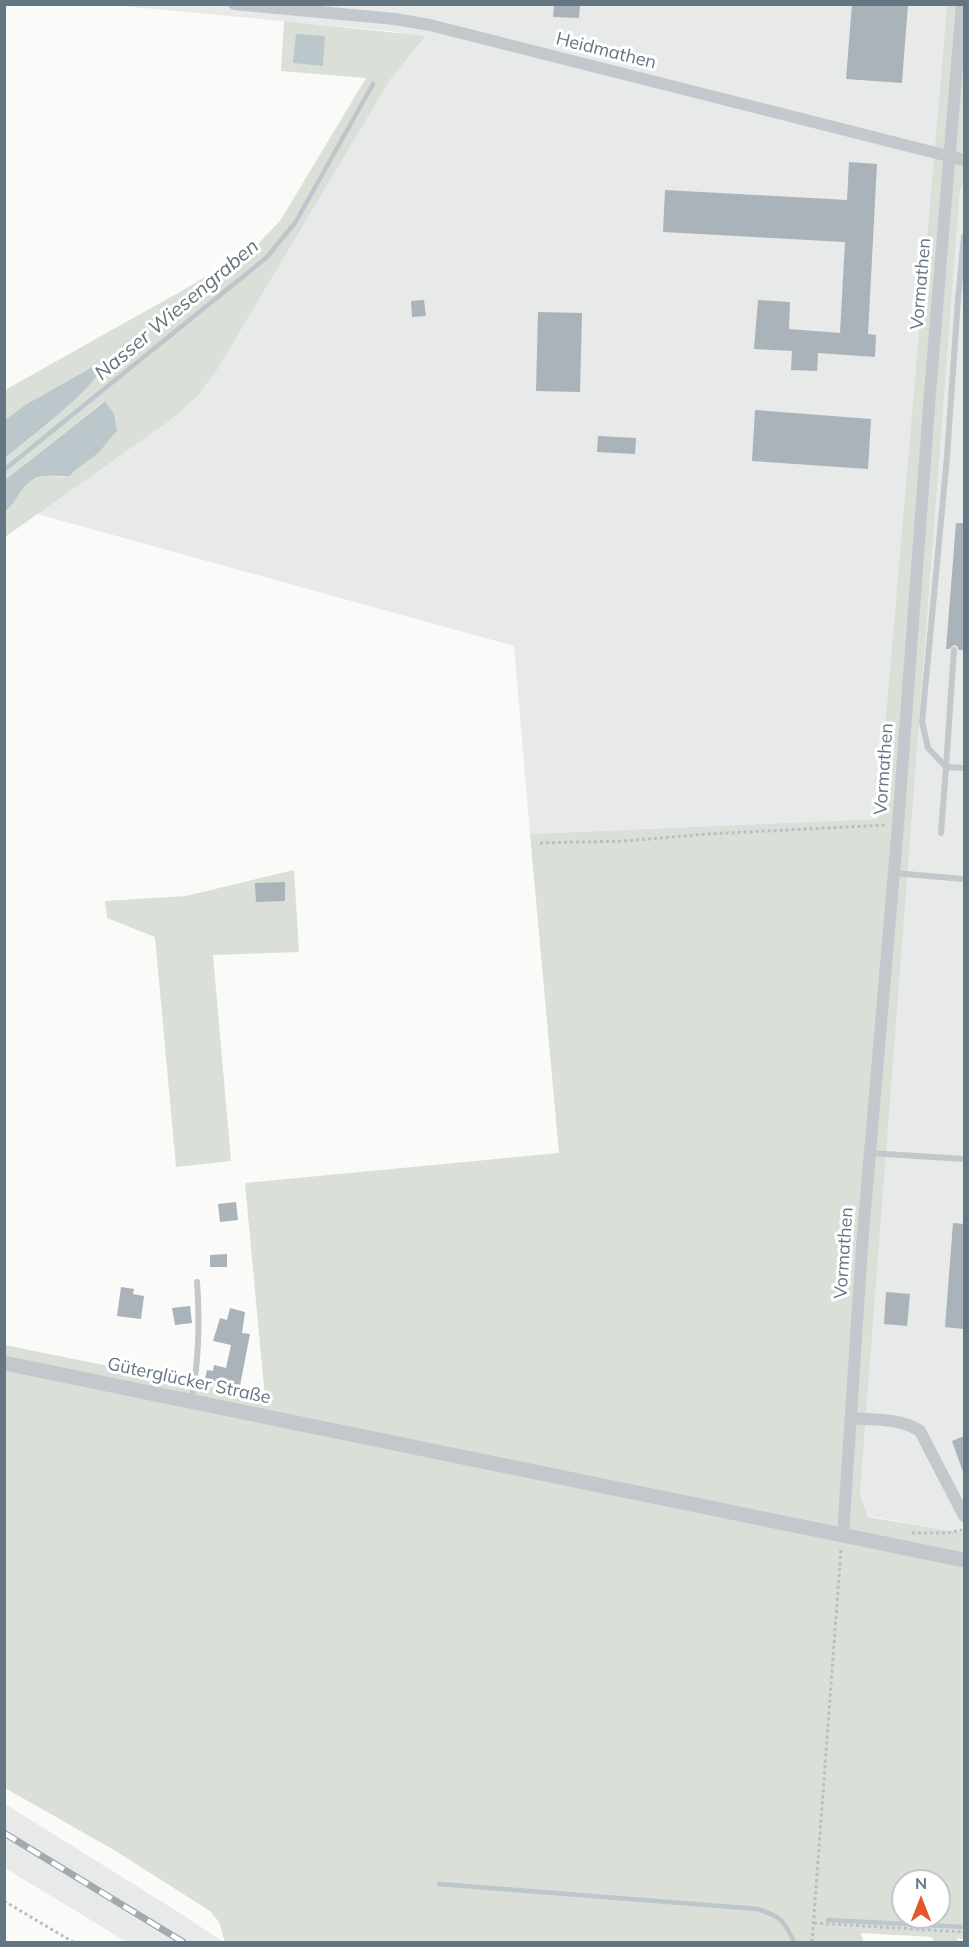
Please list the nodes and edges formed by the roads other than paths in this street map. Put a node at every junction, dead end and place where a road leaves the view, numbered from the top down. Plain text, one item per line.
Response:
1 (234, 4) edge
2 (962, 4) edge
3 (324, 9) edge
4 (950, 156) junction
5 (964, 160) edge
6 (964, 236) edge
7 (954, 650) dead end
8 (946, 767) junction
9 (964, 768) edge
10 (941, 833) dead end
11 (894, 873) junction
12 (964, 879) edge
13 (870, 1153) junction
14 (964, 1159) edge
15 (197, 1282) dead end
16 (4, 1363) edge
17 (191, 1402) junction
18 (851, 1418) junction
19 (964, 1516) edge
20 (843, 1535) junction
21 (964, 1560) edge

1 - 3 street, Heidmathen
2 - 4 street, Vormathen
3 - 4 street, Heidmathen
4 - 5 street, Heidmathen
4 - 11 street, Vormathen
6 - 8 lane
7 - 8 lane
8 - 9 lane
8 - 10 lane
11 - 12 lane
11 - 13 street, Vormathen
13 - 14 lane
13 - 18 street, Vormathen
15 - 17 lane
16 - 17 street, Güterglücker Straße
17 - 20 street, Güterglücker Straße
18 - 19 street
18 - 20 street, Vormathen
20 - 21 street

